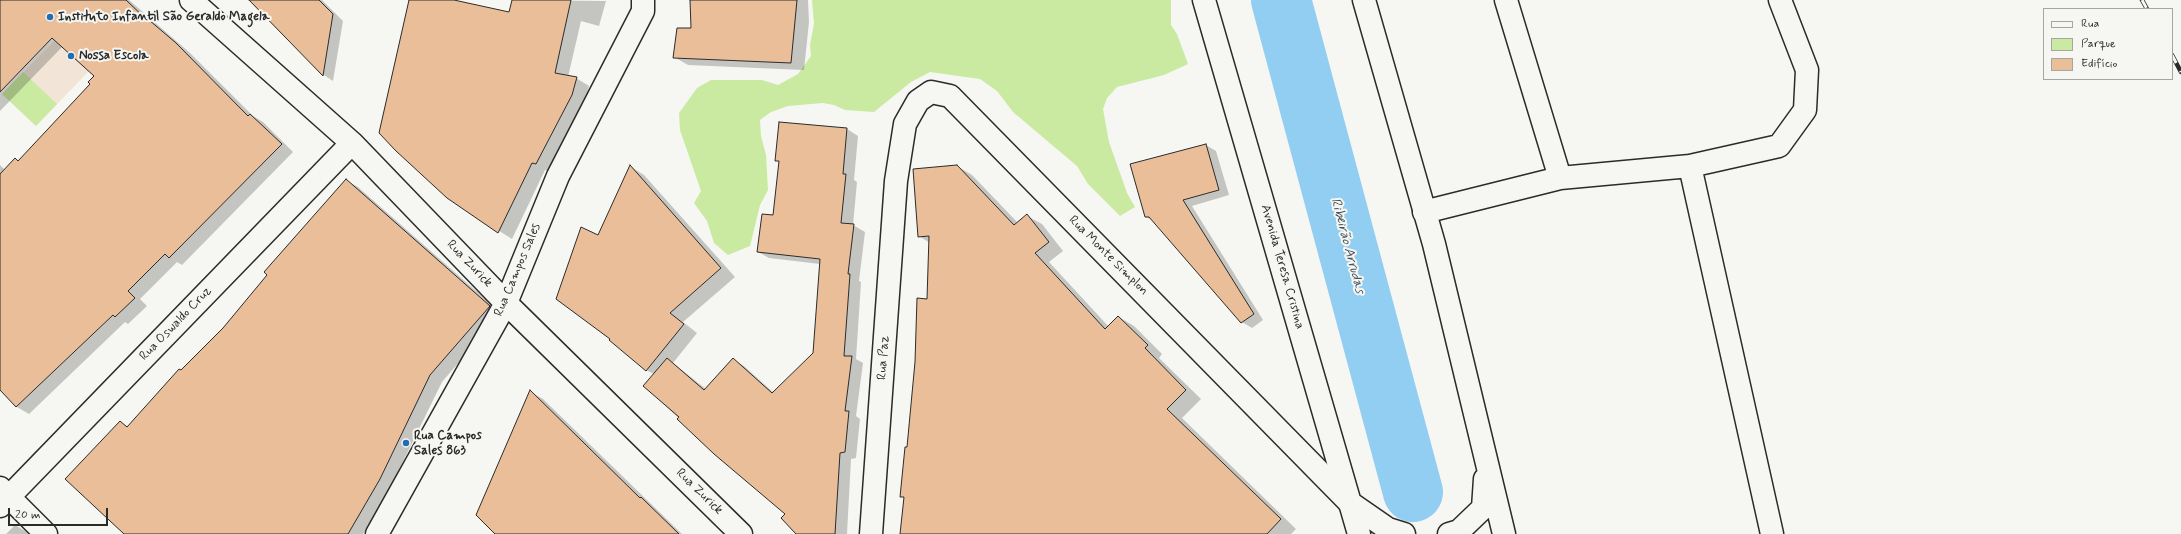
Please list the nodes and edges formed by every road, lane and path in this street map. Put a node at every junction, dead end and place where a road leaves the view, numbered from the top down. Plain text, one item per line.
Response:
1 (191, 0) edge
2 (643, 0) edge
3 (1204, 0) edge
4 (1364, 0) edge
5 (1506, 0) edge
6 (1780, 0) edge
7 (352, 143) junction
8 (1690, 166) junction
9 (1560, 178) junction
10 (896, 181) joint
11 (1424, 212) junction
12 (506, 303) junction
13 (1486, 459) junction
14 (3, 497) edge
15 (1349, 502) junction
16 (46, 534) edge
17 (377, 534) edge
18 (741, 534) edge
19 (871, 534) edge
20 (1359, 534) edge
21 (1404, 534) edge
22 (1449, 534) edge
23 (1504, 534) edge
24 (1772, 534) edge

1 - 7 street, Rua Zurick
2 - 12 street, Rua Campos Sales
3 - 15 street, Avenida Teresa Cristina
4 - 11 street
5 - 9 street
6 - 8 street
7 - 12 street, Rua Zurick
7 - 14 street, Rua Oswaldo Cruz
8 - 9 street
8 - 24 street
9 - 11 street
10 - 15 street, Rua Monte Simplon
10 - 19 street, Rua Paz
11 - 13 street
12 - 17 street, Rua Campos Sales
12 - 18 street, Rua Zurick
13 - 22 street
13 - 23 street
14 - 16 street
15 - 20 street, Avenida Teresa Cristina
15 - 21 street, Rua Monte Simplon

